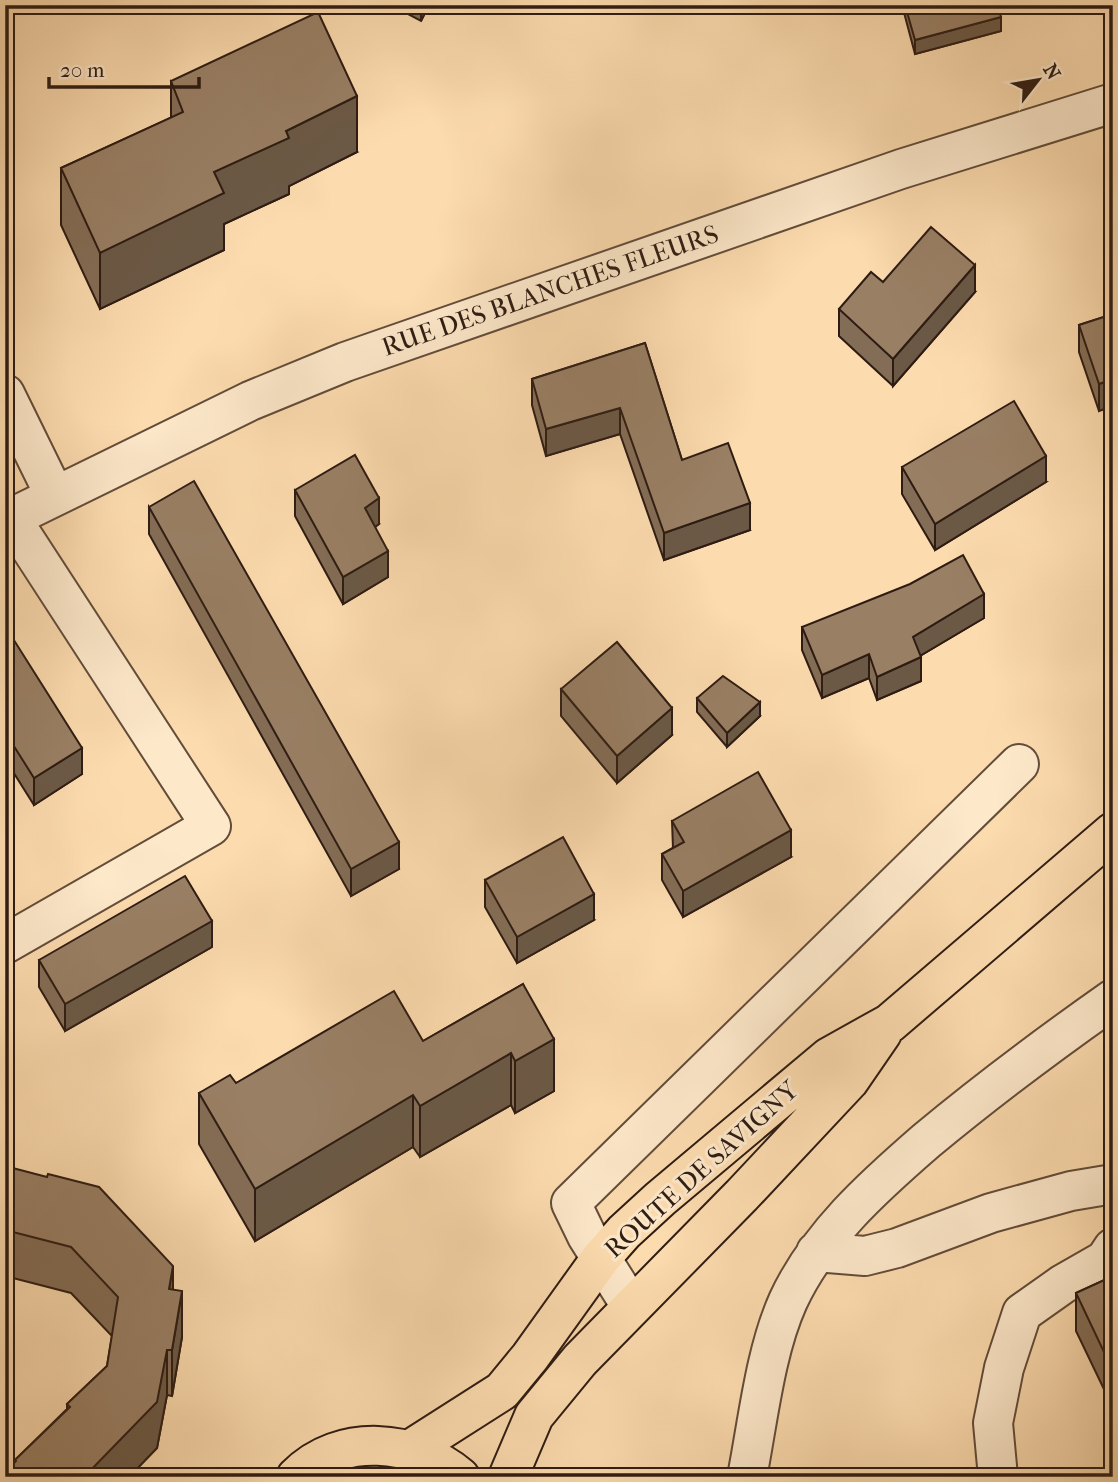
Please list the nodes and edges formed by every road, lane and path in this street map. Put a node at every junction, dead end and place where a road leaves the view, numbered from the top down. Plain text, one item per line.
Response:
1 (1113, 103) edge
2 (5, 394) edge
3 (55, 496) junction
4 (8, 520) edge
5 (1019, 764) dead end
6 (1113, 832) edge
7 (5, 944) edge
8 (1113, 999) edge
9 (890, 1023) junction
10 (1113, 1184) edge
11 (594, 1247) junction
12 (1113, 1248) edge
13 (816, 1252) junction
14 (631, 1306) junction
15 (411, 1449) junction
16 (296, 1477) edge
17 (460, 1477) edge
18 (508, 1477) edge
19 (747, 1477) edge
20 (998, 1477) edge

1 - 3 street, RUE DES BLANCHES FLEURS
2 - 3 street
3 - 4 street, RUE DES BLANCHES FLEURS
4 - 7 street
5 - 11 street
6 - 9 main road, ROUTE DE SAVIGNY
8 - 13 street
9 - 11 main road, ROUTE DE SAVIGNY
9 - 14 main road, ROUTE DE SAVIGNY
10 - 13 street
11 - 14 street
11 - 15 main road, ROUTE DE SAVIGNY
12 - 20 street
13 - 19 street
14 - 18 main road, ROUTE DE SAVIGNY
15 - 16 main road
15 - 17 main road

